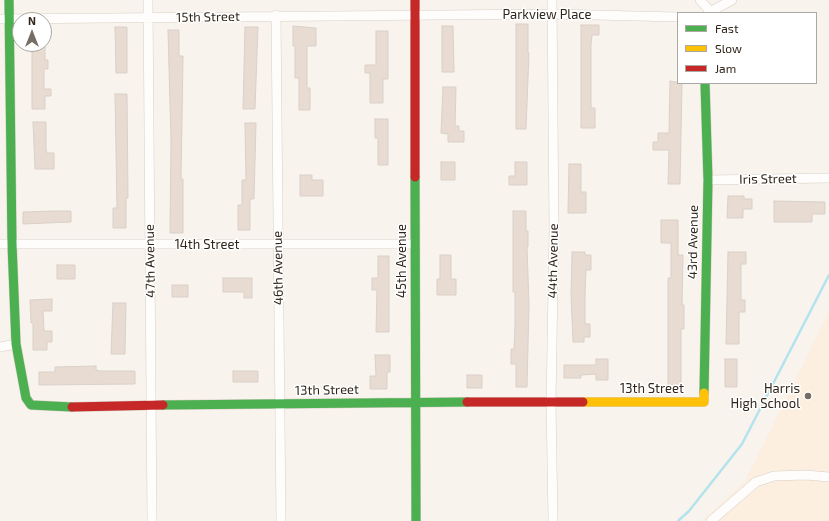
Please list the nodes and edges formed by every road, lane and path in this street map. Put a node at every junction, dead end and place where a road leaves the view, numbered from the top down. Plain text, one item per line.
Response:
1 (9, 0) edge
2 (148, 0) edge
3 (415, 0) edge
4 (552, 0) edge
5 (700, 0) edge
6 (732, 0) edge
7 (709, 12) edge
8 (552, 14) junction
9 (276, 15) junction
10 (415, 15) junction
11 (677, 17) edge
12 (148, 18) junction
13 (4, 19) edge
14 (705, 84) edge
15 (829, 178) edge
16 (708, 180) junction
17 (0, 244) edge
18 (12, 244) junction
19 (150, 244) junction
20 (414, 244) junction
21 (277, 245) junction
22 (16, 344) junction
23 (0, 347) edge
24 (415, 402) junction
25 (551, 402) junction
26 (704, 402) joint
27 (279, 404) junction
28 (151, 405) junction
29 (829, 477) edge
30 (152, 521) edge
31 (281, 521) edge
32 (416, 521) edge
33 (552, 521) edge
34 (711, 521) edge

1 - 13 street, 13th Street
2 - 12 street, 47th Avenue
3 - 10 street, 45th Avenue
4 - 8 street, 44th Avenue
5 - 7 street
6 - 7 street
8 - 10 street, Parkview Place
8 - 11 street, Parkview Place
8 - 25 street, 44th Avenue
9 - 10 street, 15th Street
9 - 12 street, 15th Street
9 - 21 street, 46th Avenue
10 - 20 street, 45th Avenue
12 - 13 street, 15th Street
12 - 19 street, 47th Avenue
13 - 18 street, 13th Street
14 - 16 street, 43rd Avenue
15 - 16 street, Iris Street
16 - 26 street, 43rd Avenue
17 - 18 street, 14th Street
18 - 19 street, 14th Street
18 - 22 street, 13th Street
19 - 21 street, 14th Street
19 - 28 street, 47th Avenue
20 - 21 street, 14th Street
20 - 24 street, 45th Avenue
21 - 27 street, 46th Avenue
22 - 23 street
22 - 28 street, 13th Street
24 - 25 street, 13th Street
24 - 27 street, 13th Street
24 - 32 street, 45th Avenue
25 - 26 street, 13th Street
25 - 33 street, 44th Avenue
27 - 28 street, 13th Street
27 - 31 street, 46th Avenue
28 - 30 street, 47th Avenue
29 - 34 street

